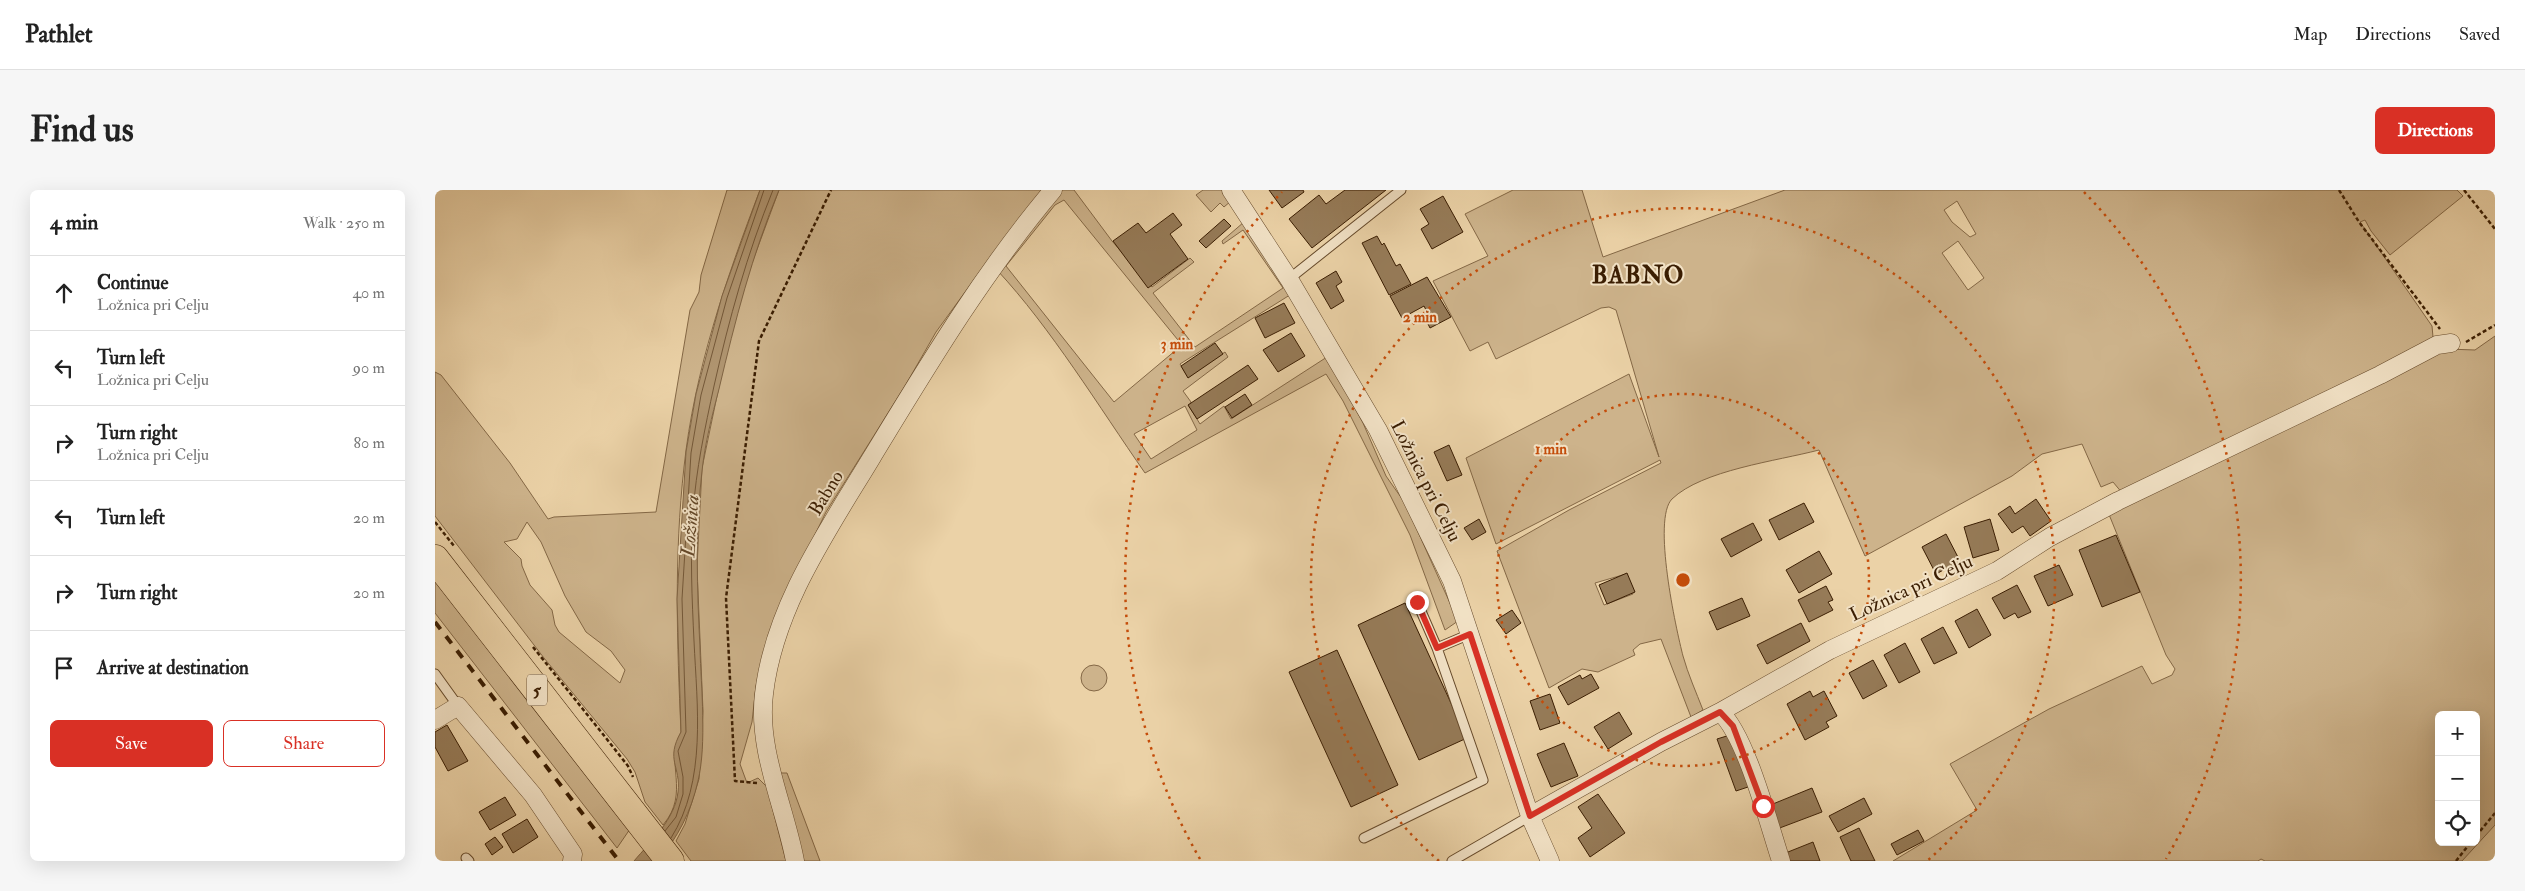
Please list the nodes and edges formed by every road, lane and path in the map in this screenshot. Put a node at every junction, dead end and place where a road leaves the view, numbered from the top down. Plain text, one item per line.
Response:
1 (831, 190) edge
2 (1053, 190) edge
3 (1231, 190) edge
4 (1401, 190) edge
5 (2339, 190) edge
6 (2464, 190) edge
7 (2495, 229) edge
8 (1289, 279) junction
9 (2495, 325) edge
10 (2451, 343) junction
11 (435, 559) edge
12 (1417, 602) dead end
13 (1470, 634) junction
14 (1437, 648) junction
15 (435, 674) edge
16 (458, 706) junction
17 (1720, 712) junction
18 (435, 720) edge
19 (765, 783) dead end
20 (2495, 813) edge
21 (1530, 816) junction
22 (2480, 831) edge
23 (1364, 838) dead end
24 (2468, 846) edge
25 (572, 861) edge
26 (670, 861) edge
27 (795, 861) edge
28 (1452, 861) edge
29 (1550, 861) edge
30 (1781, 861) edge
31 (2456, 861) edge

1 - 19 path
2 - 27 street, Babno
3 - 8 street, Ložnica pri Celju
4 - 8 lane
5 - 10 path
6 - 7 path
8 - 13 street, Ložnica pri Celju
9 - 10 path
10 - 17 street, Ložnica pri Celju
11 - 26 main road, 5
12 - 14 lane
13 - 14 lane
13 - 21 street, Ložnica pri Celju
14 - 23 lane
15 - 16 lane
16 - 18 street
16 - 25 street
17 - 21 street, Ložnica pri Celju
17 - 30 street
20 - 22 path
21 - 28 lane
21 - 29 street, Ložnica pri Celju
24 - 31 path

